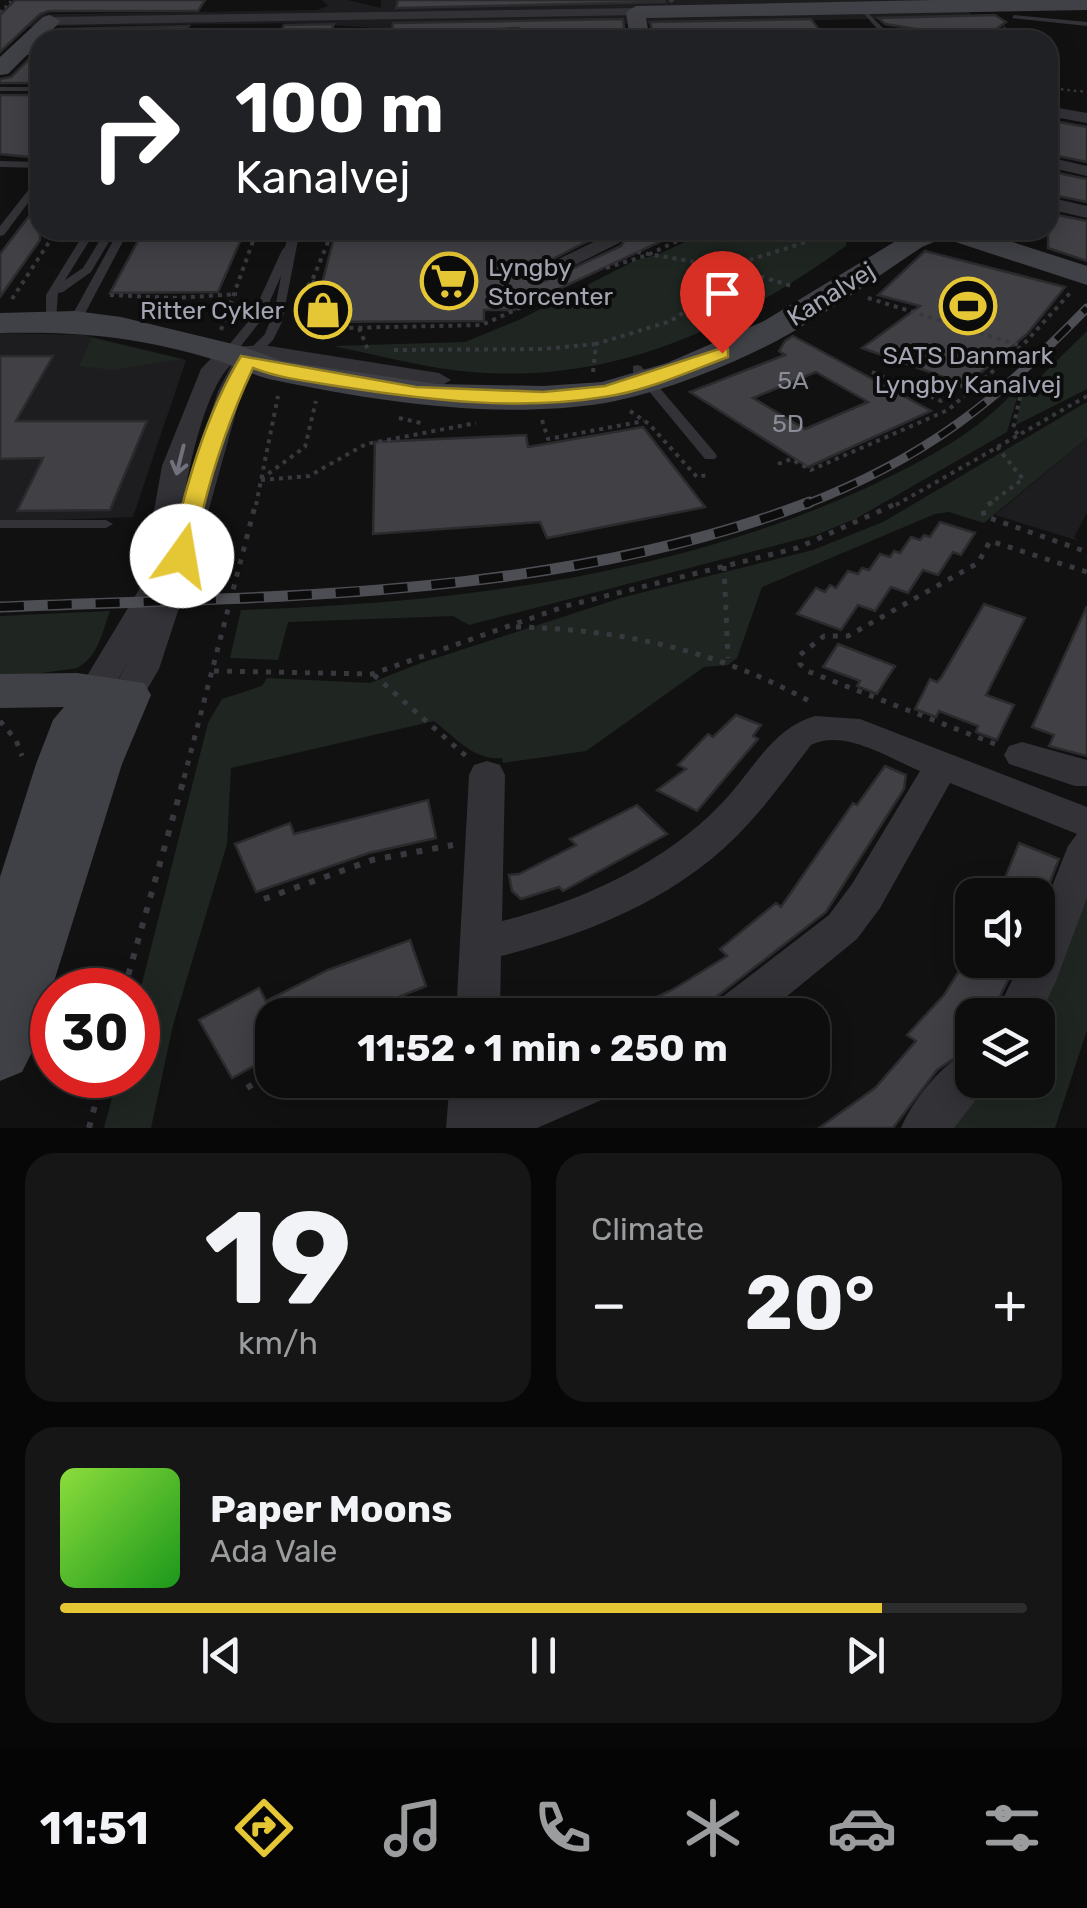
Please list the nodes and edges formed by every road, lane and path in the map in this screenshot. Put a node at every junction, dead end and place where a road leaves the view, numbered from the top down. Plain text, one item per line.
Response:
1 (12, 0) edge
2 (1087, 2) edge
3 (976, 3) edge
4 (174, 5) dead end
5 (673, 5) edge
6 (861, 8) junction
7 (0, 12) edge
8 (636, 12) junction
9 (55, 15) junction
10 (196, 18) junction
11 (161, 19) junction
12 (1013, 20) joint
13 (23, 22) dead end
14 (1087, 24) edge
15 (40, 30) edge
16 (188, 30) edge
17 (639, 30) edge
18 (881, 30) edge
19 (1001, 30) edge
20 (30, 41) edge
21 (18, 53) junction
22 (30, 53) edge
23 (0, 69) edge
24 (0, 89) edge
25 (30, 89) edge
26 (1058, 89) edge
27 (1087, 92) edge
28 (1058, 113) edge
29 (1087, 118) edge
30 (0, 164) edge
31 (30, 164) edge
32 (1058, 164) edge
33 (1087, 171) edge
34 (30, 195) edge
35 (1058, 205) edge
36 (1087, 212) edge
37 (0, 233) edge
38 (51, 240) edge
39 (88, 240) edge
40 (105, 240) edge
41 (116, 240) edge
42 (254, 240) edge
43 (292, 240) edge
44 (594, 240) edge
45 (614, 240) edge
46 (675, 240) edge
47 (885, 240) edge
48 (914, 240) edge
49 (976, 240) edge
50 (290, 247) junction
51 (641, 254) junction
52 (604, 268) dead end
53 (546, 271) dead end
54 (1086, 276) edge
55 (312, 281) dead end
56 (569, 285) dead end
57 (823, 289) junction
58 (237, 294) junction
59 (66, 307) junction
60 (2, 312) edge
61 (359, 328) junction
62 (596, 344) dead end
63 (1022, 346) junction
64 (243, 350) junction
65 (368, 350) dead end
66 (386, 350) dead end
67 (872, 372) dead end
68 (642, 375) junction
69 (973, 390) junction
70 (1087, 396) edge
71 (1020, 398) dead end
72 (316, 400) dead end
73 (540, 414) dead end
74 (644, 421) dead end
75 (479, 422) dead end
76 (1018, 434) junction
77 (997, 446) junction
78 (710, 456) dead end
79 (778, 464) dead end
80 (261, 480) junction
81 (0, 524) edge
82 (106, 524) dead end
83 (1087, 552) edge
84 (724, 566) junction
85 (1087, 572) edge
86 (513, 627) junction
87 (728, 660) junction
88 (214, 671) junction
89 (372, 674) junction
90 (0, 692) edge
91 (103, 707) junction
92 (0, 714) edge
93 (833, 726) junction
94 (1022, 755) joint
95 (942, 765) junction
96 (1087, 773) edge
97 (488, 774) joint
98 (1087, 823) edge
99 (484, 842) junction
100 (1087, 846) edge
101 (264, 899) dead end
102 (482, 943) junction
103 (130, 968) edge
104 (0, 972) edge
105 (479, 998) edge
106 (753, 998) edge
107 (1027, 998) edge
108 (0, 1052) edge
109 (255, 1083) edge
110 (247, 1088) dead end
111 (955, 1091) edge
112 (97, 1098) edge
113 (555, 1098) edge
114 (470, 1110) edge
115 (89, 1128) edge
116 (924, 1128) edge

1 - 7 path
2 - 3 street
3 - 6 street
4 - 11 street
5 - 6 street
5 - 8 street
6 - 18 lane
8 - 10 street
8 - 17 street
9 - 11 street
9 - 13 street
9 - 15 street
10 - 11 street
10 - 16 street
12 - 14 lane
12 - 19 path
20 - 21 street
21 - 22 lane
21 - 23 street
24 - 25 lane
26 - 27 path
28 - 29 street
30 - 31 lane
32 - 33 street
34 - 37 lane
35 - 36 street
38 - 60 path
39 - 59 lane
40 - 59 lane
41 - 59 lane
42 - 58 path
43 - 50 lane
44 - 53 street
45 - 51 street
46 - 51 path
47 - 57 street, Kanalvej
48 - 57 street, Kanalvej
49 - 54 street
50 - 64 lane
50 - 64 lane
51 - 52 path
51 - 57 path
54 - 63 path
55 - 61 path
56 - 61 path
57 - 63 path
57 - 68 street, Kanalvej
58 - 59 path
58 - 64 path
59 - 60 street, Kanalvej
59 - 64 street, Kanalvej
61 - 65 path
62 - 66 path
63 - 69 path
64 - 68 street, Kanalvej
64 - 68 street, Kanalvej
64 - 80 path
64 - 91 street
67 - 69 path
68 - 78 lane
69 - 79 path
70 - 76 path
71 - 76 path
72 - 80 path
73 - 74 path
75 - 80 path
76 - 77 path
77 - 83 path
77 - 84 path
80 - 88 path
81 - 82 lane
84 - 86 path
84 - 87 path
85 - 94 path
86 - 87 path
86 - 89 path
87 - 93 path
88 - 89 path
88 - 103 path
89 - 97 path
90 - 91 street
91 - 92 street
91 - 104 street
91 - 108 street
93 - 95 street
93 - 102 street
94 - 96 street
95 - 98 street
95 - 106 street
97 - 99 street
99 - 101 path
99 - 102 street
100 - 107 street
102 - 105 street
109 - 110 path
111 - 116 street
112 - 115 path
113 - 114 street

